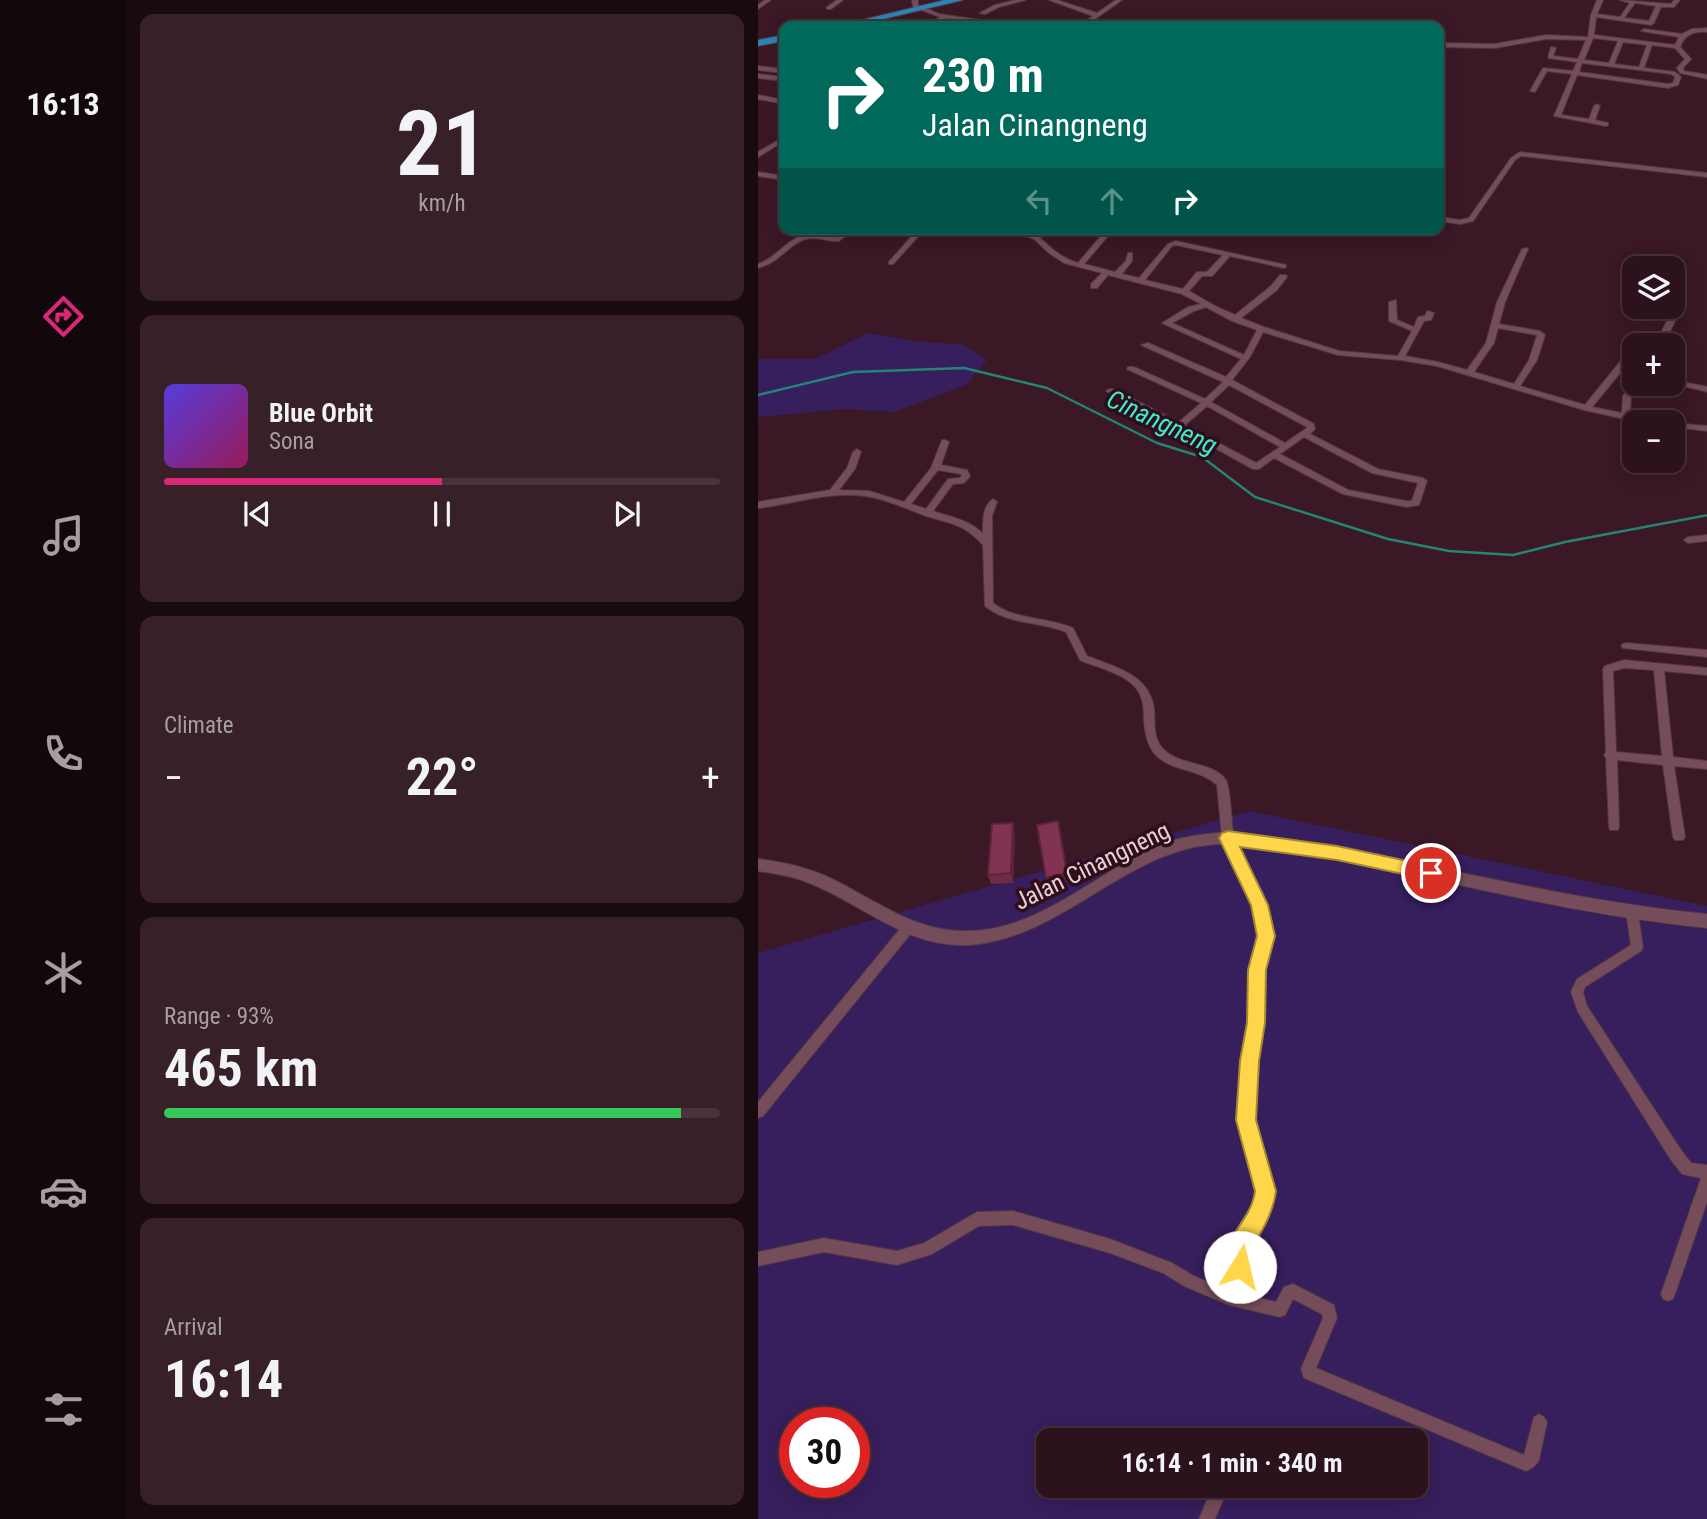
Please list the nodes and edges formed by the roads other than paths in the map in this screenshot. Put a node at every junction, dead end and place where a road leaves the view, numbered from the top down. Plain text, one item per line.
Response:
1 (768, 0) edge
2 (840, 0) edge
3 (915, 0) edge
4 (958, 0) edge
5 (1023, 0) edge
6 (1052, 0) edge
7 (1119, 0) edge
8 (1600, 0) edge
9 (1623, 0) edge
10 (1677, 0) edge
11 (1633, 2) edge
12 (1659, 5) junction
13 (758, 8) edge
14 (829, 8) dead end
15 (921, 10) junction
16 (983, 13) dead end
17 (1096, 15) junction
18 (1594, 15) junction
19 (944, 17) junction
20 (1621, 19) junction
21 (866, 21) edge
22 (938, 21) edge
23 (979, 21) edge
24 (1092, 21) edge
25 (1707, 30) edge
26 (1644, 31) dead end
27 (1682, 36) junction
28 (779, 38) edge
29 (1591, 38) junction
30 (1621, 40) junction
31 (758, 43) edge
32 (1650, 44) junction
33 (1444, 45) edge
34 (1677, 47) junction
35 (1553, 48) dead end
36 (1580, 61) junction
37 (1611, 65) junction
38 (758, 68) edge
39 (1641, 69) junction
40 (779, 70) edge
41 (1576, 73) junction
42 (758, 76) edge
43 (1707, 77) edge
44 (779, 78) edge
45 (1533, 91) dead end
46 (758, 97) edge
47 (779, 101) edge
48 (1597, 106) dead end
49 (1591, 122) junction
50 (1606, 124) dead end
51 (779, 142) edge
52 (758, 144) edge
53 (772, 146) junction
54 (758, 155) edge
55 (758, 174) edge
56 (1707, 175) edge
57 (779, 176) edge
58 (1444, 220) edge
59 (843, 235) edge
60 (916, 235) edge
61 (1030, 235) edge
62 (1040, 235) edge
63 (1105, 235) edge
64 (1036, 237) junction
65 (1525, 249) dead end
66 (1130, 254) dead end
67 (1228, 254) junction
68 (891, 262) dead end
69 (758, 266) edge
70 (1079, 266) junction
71 (1284, 266) dead end
72 (1106, 273) junction
73 (1117, 275) junction
74 (1284, 277) dead end
75 (1140, 281) junction
76 (1094, 286) dead end
77 (1185, 292) junction
78 (1393, 302) dead end
79 (1207, 305) junction
80 (1430, 313) dead end
81 (1235, 319) junction
82 (1495, 325) junction
83 (1261, 329) junction
84 (1416, 330) junction
85 (1145, 345) dead end
86 (1245, 358) junction
87 (1400, 358) junction
88 (1622, 365) edge
89 (1131, 369) dead end
90 (1470, 372) junction
91 (1228, 381) junction
92 (1686, 384) dead end
93 (1516, 386) junction
94 (1707, 390) edge
95 (1110, 391) dead end
96 (1205, 402) junction
97 (1587, 408) junction
98 (1622, 416) edge
99 (1180, 425) junction
100 (1685, 426) edge
101 (1707, 429) edge
102 (1304, 434) junction
103 (945, 442) dead end
104 (1286, 447) junction
105 (857, 452) dead end
106 (1275, 455) junction
107 (936, 467) junction
108 (834, 491) junction
109 (993, 502) dead end
110 (758, 505) edge
111 (905, 506) junction
112 (927, 513) junction
113 (1707, 538) edge
114 (1688, 540) dead end
115 (987, 544) junction
116 (1627, 646) dead end
117 (1707, 653) edge
118 (1659, 668) junction
119 (1707, 672) edge
120 (1609, 755) junction
121 (1668, 761) junction
122 (1707, 765) edge
123 (1614, 827) dead end
124 (1679, 837) dead end
125 (1228, 838) junction
126 (758, 865) edge
127 (1632, 914) junction
128 (1707, 921) edge
129 (908, 928) junction
130 (758, 1112) edge
131 (1707, 1175) edge
132 (758, 1259) edge
133 (1668, 1294) dead end
134 (1229, 1298) junction
135 (1539, 1422) dead end
136 (1216, 1498) edge
137 (1207, 1519) edge

1 - 13 street
2 - 14 street
3 - 15 street
4 - 15 highway
5 - 16 street
6 - 17 street
7 - 17 street
8 - 18 street
9 - 11 street
10 - 12 street
11 - 12 street
11 - 20 street
12 - 20 street
15 - 19 street
15 - 21 highway
17 - 24 street
18 - 20 street
18 - 29 street
19 - 22 street
19 - 23 street
25 - 27 street
26 - 27 street
27 - 34 street
28 - 31 highway
29 - 30 street
29 - 33 street
29 - 36 street
30 - 32 street
30 - 37 street
32 - 34 street
32 - 39 street
34 - 43 street
35 - 36 street
36 - 37 street
36 - 41 street
37 - 39 street
38 - 40 street
39 - 41 street
41 - 45 street
41 - 49 street
42 - 44 street
46 - 47 street
48 - 49 street
49 - 50 street
51 - 53 street
52 - 53 street
53 - 54 street
55 - 57 street
56 - 58 street
59 - 69 street
60 - 68 street
61 - 64 street
62 - 64 street
63 - 70 street
64 - 70 street
65 - 82 street
66 - 73 street
67 - 71 street
67 - 75 street
67 - 77 street
70 - 72 street
72 - 73 street
72 - 76 street
73 - 75 street
74 - 81 street
75 - 77 street
77 - 79 street
78 - 84 street
79 - 81 street
79 - 86 street
80 - 84 street
81 - 83 street
82 - 90 street
82 - 93 street
83 - 86 street
83 - 87 street
84 - 87 street
85 - 91 street
86 - 91 street
87 - 90 street
88 - 97 street
89 - 96 street
90 - 93 street
91 - 96 street
91 - 102 street
92 - 94 street
93 - 97 street
95 - 99 street
96 - 99 street
96 - 104 street
97 - 98 street
99 - 106 street
100 - 101 street
102 - 104 street
102 - 106 street
103 - 107 street
104 - 106 street
105 - 108 street
107 - 111 street
107 - 112 street
108 - 110 street
108 - 111 street
109 - 115 street
111 - 112 street
112 - 115 street
113 - 114 street
115 - 125 street
116 - 117 street
118 - 119 street
118 - 120 street
118 - 121 street
120 - 121 street
120 - 123 street
121 - 122 street
121 - 124 street
125 - 127 street, Jalan Cinangneng
125 - 129 street, Jalan Cinangneng
125 - 134 street
126 - 129 street, Jalan Cinangneng
127 - 128 street, Jalan Cinangneng
127 - 131 street
129 - 130 street
131 - 133 street
132 - 134 street
134 - 135 street
136 - 137 street

